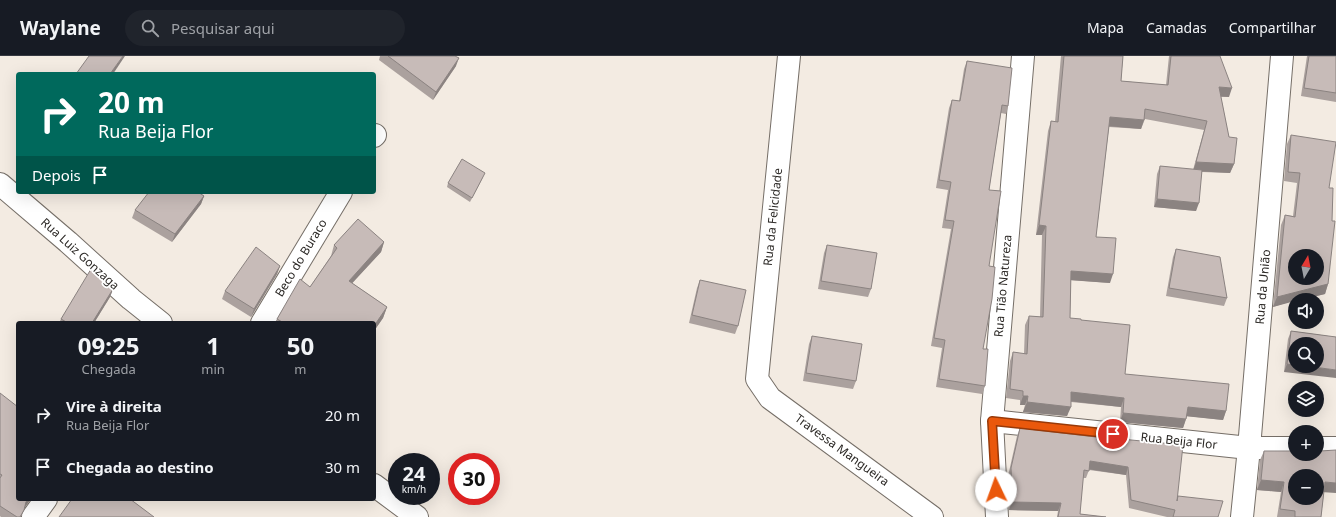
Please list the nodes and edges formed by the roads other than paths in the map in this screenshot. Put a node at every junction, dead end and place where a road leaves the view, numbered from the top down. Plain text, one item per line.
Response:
1 (789, 56) edge
2 (1023, 56) edge
3 (1282, 56) edge
4 (0, 184) edge
5 (339, 194) edge
6 (158, 321) edge
7 (263, 321) edge
8 (757, 379) joint
9 (992, 421) junction
10 (1249, 448) junction
11 (1288, 448) edge
12 (1324, 448) edge
13 (1336, 448) edge
14 (376, 486) edge
15 (45, 501) edge
16 (34, 517) edge
17 (416, 517) edge
18 (932, 517) edge
19 (997, 517) edge
20 (1242, 517) edge

1 - 8 street, Rua da Felicidade
2 - 9 street, Rua Tião Natureza
3 - 10 street, Rua da União
4 - 6 street, Rua Luiz Gonzaga
5 - 7 street, Beco do Buraco
8 - 18 street, Travessa Mangueira
9 - 10 street, Rua Beija Flor
9 - 19 street, Rua Tião Natureza
10 - 11 street, Rua Beija Flor
10 - 20 street, Rua da União
12 - 13 street
14 - 17 street
15 - 16 street

